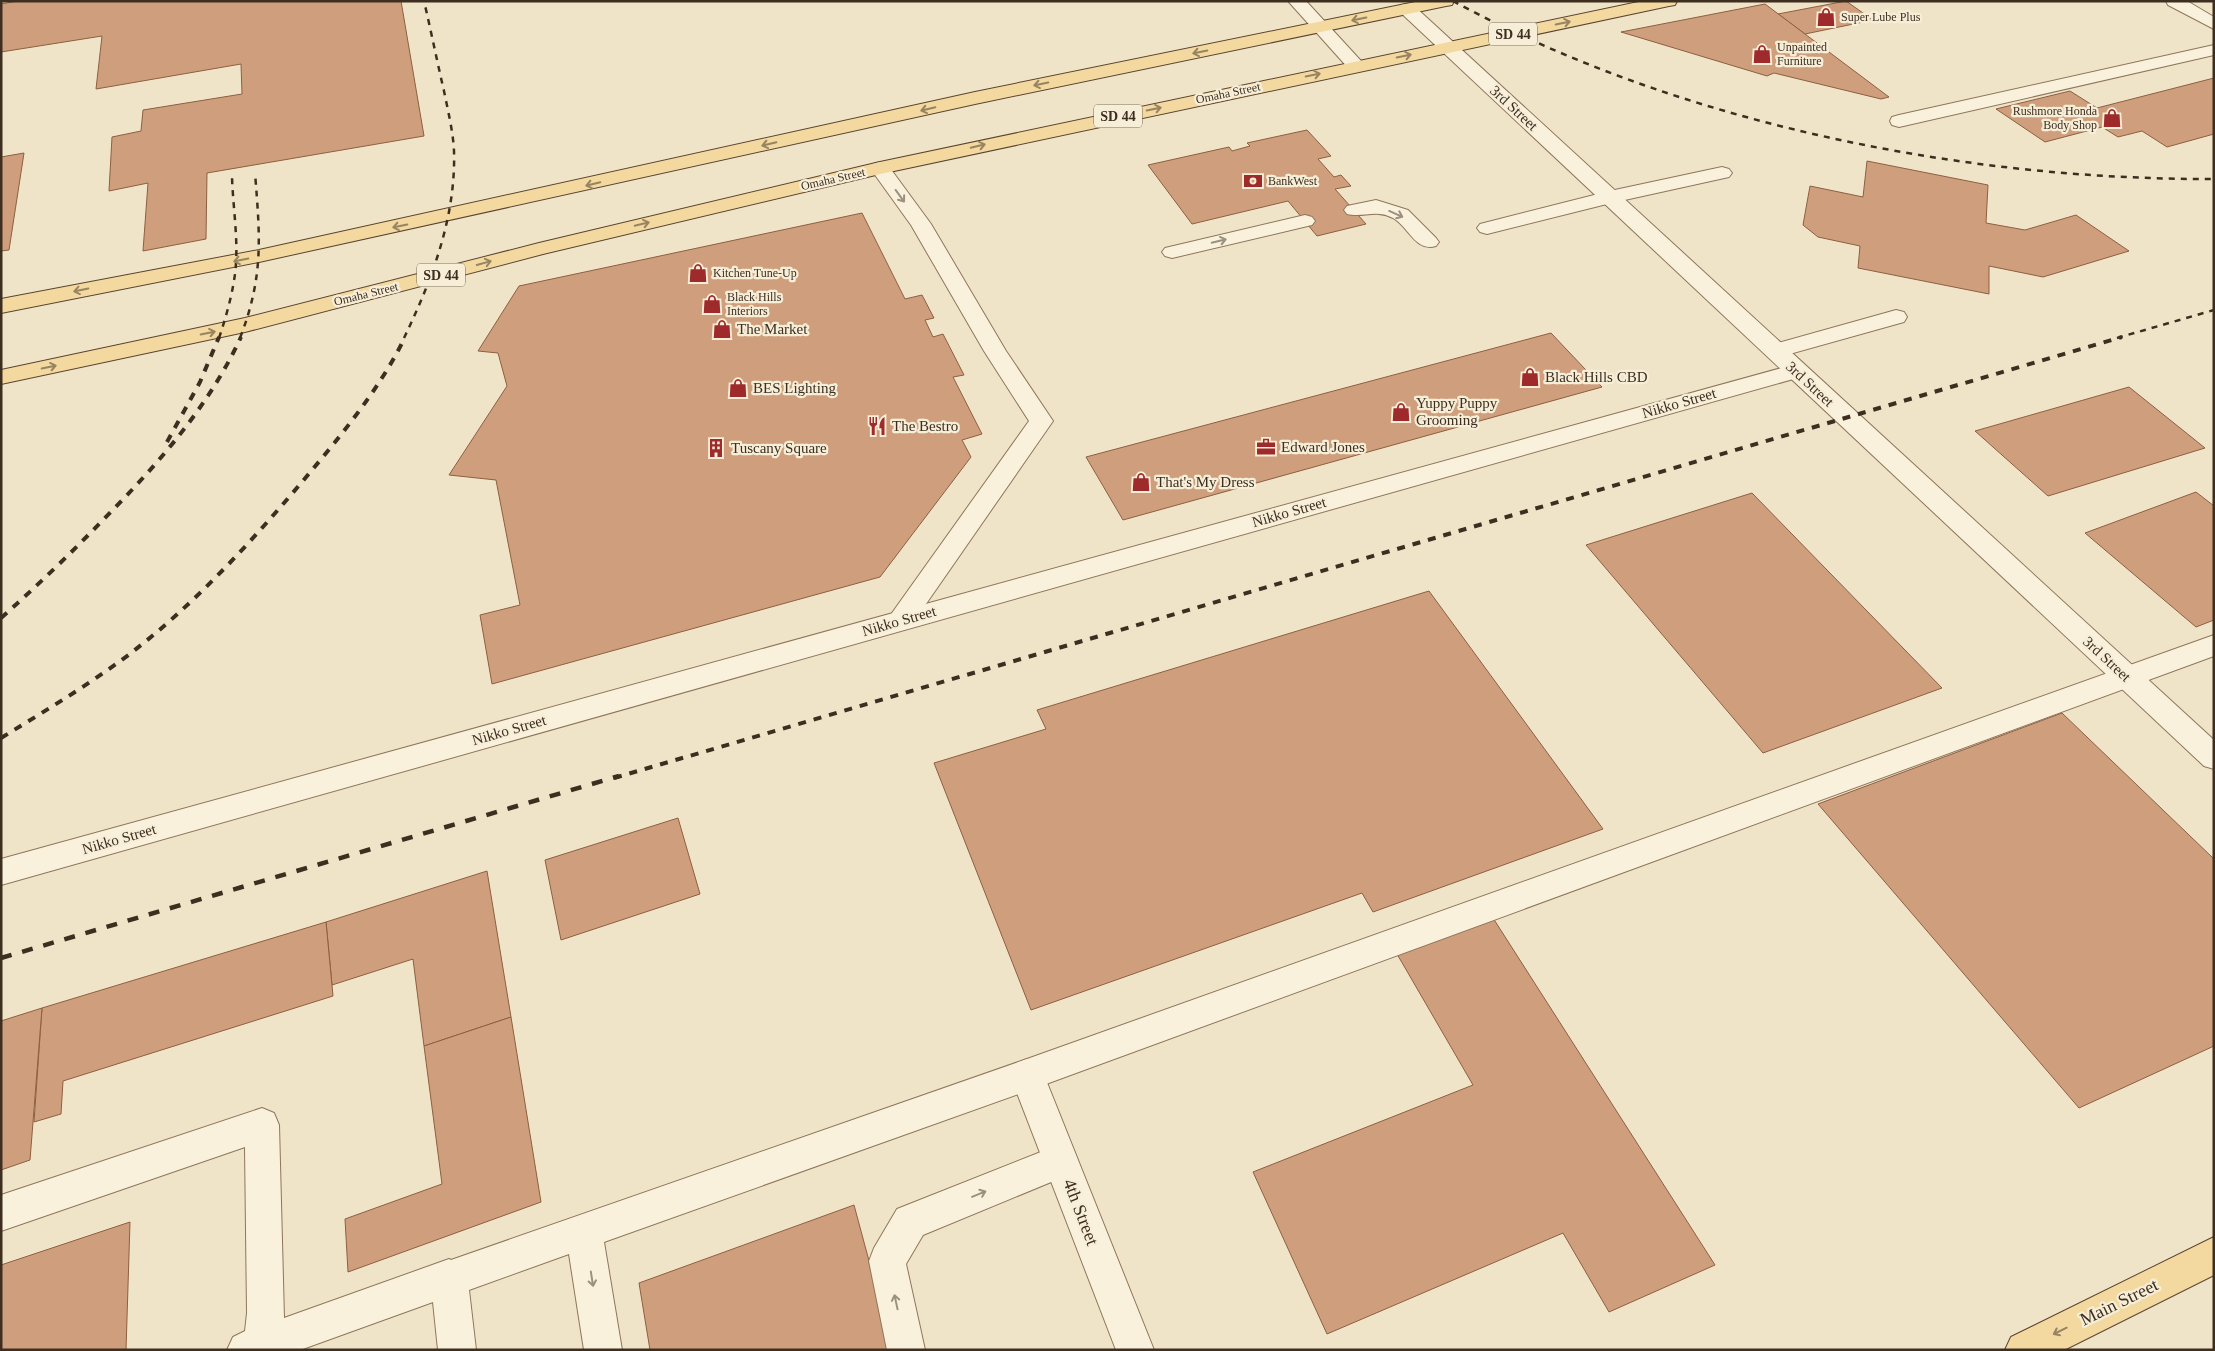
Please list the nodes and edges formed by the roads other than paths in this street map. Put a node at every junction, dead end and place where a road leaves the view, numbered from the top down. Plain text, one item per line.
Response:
1 (1296, 1) edge
2 (1446, 1) edge
3 (1669, 1) edge
4 (2174, 1) edge
5 (1407, 9) junction
6 (2214, 24) edge
7 (1320, 27) junction
8 (1448, 47) junction
9 (2214, 50) edge
10 (1356, 66) junction
11 (1899, 121) dead end
12 (880, 168) junction
13 (1722, 173) dead end
14 (1610, 197) junction
15 (1354, 210) dead end
16 (1305, 221) dead end
17 (1487, 228) dead end
18 (1429, 242) dead end
19 (1172, 252) dead end
20 (1, 306) edge
21 (1896, 317) dead end
22 (1775, 351) junction
23 (1796, 370) junction
24 (1, 377) edge
25 (901, 620) junction
26 (2214, 645) edge
27 (2126, 677) junction
28 (2214, 758) edge
29 (1, 872) edge
30 (1027, 1075) junction
31 (1061, 1161) junction
32 (1, 1213) edge
33 (584, 1230) junction
34 (2214, 1255) edge
35 (449, 1277) junction
36 (257, 1348) edge
37 (457, 1350) edge
38 (603, 1350) edge
39 (906, 1350) edge
40 (1135, 1350) edge
41 (2024, 1350) edge

1 - 7 street
2 - 5 main road
8 -> 3 main road, Omaha Street / SD 44
4 - 6 street
5 -> 7 main road
5 - 8 street, 3rd Street
7 - 10 street
7 -> 20 main road
10 -> 8 main road, Omaha Street / SD 44
8 - 14 street, 3rd Street
9 - 11 street
12 -> 10 main road, Omaha Street / SD 44
24 -> 12 main road, Omaha Street / SD 44
12 -> 25 street
13 - 14 street
14 - 17 street
14 - 22 street, 3rd Street
15 -> 18 street
19 -> 16 street
21 - 22 street
22 - 23 street, 3rd Street
23 - 25 street, Nikko Street
23 - 27 street, 3rd Street
25 - 29 street, Nikko Street
26 - 27 street
27 - 28 street, 3rd Street
27 - 30 street
30 - 31 street, 4th Street
30 - 33 street
39 -> 31 street
31 - 40 street, 4th Street
32 - 36 street
33 - 35 street
33 -> 38 street
34 -> 41 main road, Main Street
35 - 36 street
35 - 37 street

